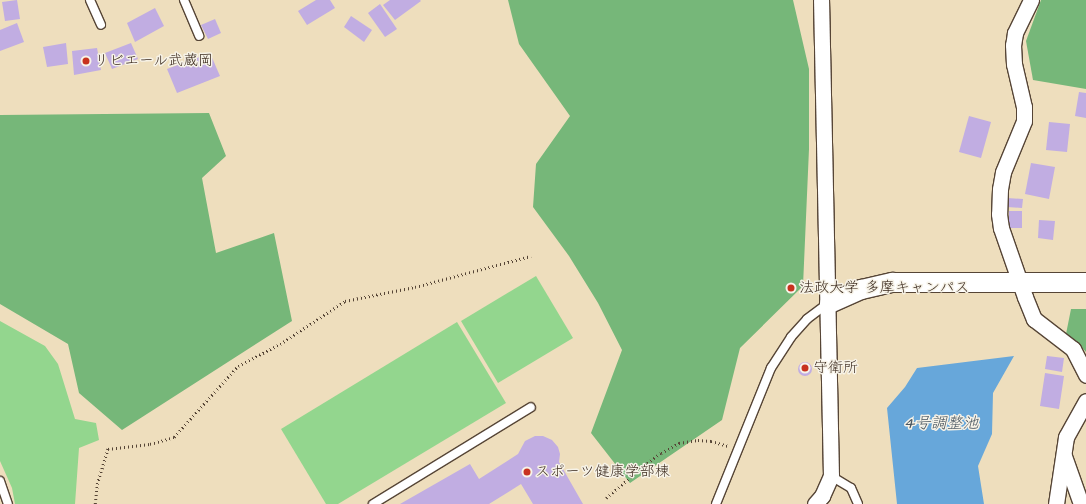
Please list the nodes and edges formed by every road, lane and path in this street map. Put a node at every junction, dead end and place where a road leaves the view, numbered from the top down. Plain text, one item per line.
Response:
1 (90, 0) edge
2 (184, 0) edge
3 (821, 0) edge
4 (1031, 0) edge
5 (101, 26) dead end
6 (199, 36) dead end
7 (530, 256) dead end
8 (1020, 281) junction
9 (1086, 282) edge
10 (829, 303) junction
11 (1086, 375) edge
12 (1086, 401) edge
13 (531, 408) dead end
14 (728, 446) dead end
15 (1064, 454) junction
16 (832, 476) junction
17 (0, 481) edge
18 (606, 498) dead end
19 (8, 504) edge
20 (95, 504) edge
21 (372, 504) edge
22 (716, 504) edge
23 (815, 504) edge
24 (858, 504) edge
25 (1056, 504) edge
26 (1081, 504) edge

1 - 5 lane
2 - 6 lane
3 - 10 street
4 - 8 street
7 - 20 path
8 - 9 street
8 - 10 street
8 - 11 street
10 - 16 street
10 - 22 lane
12 - 15 street
13 - 21 lane
14 - 18 path
15 - 25 street
15 - 26 street
16 - 23 street
16 - 24 lane
17 - 19 lane

